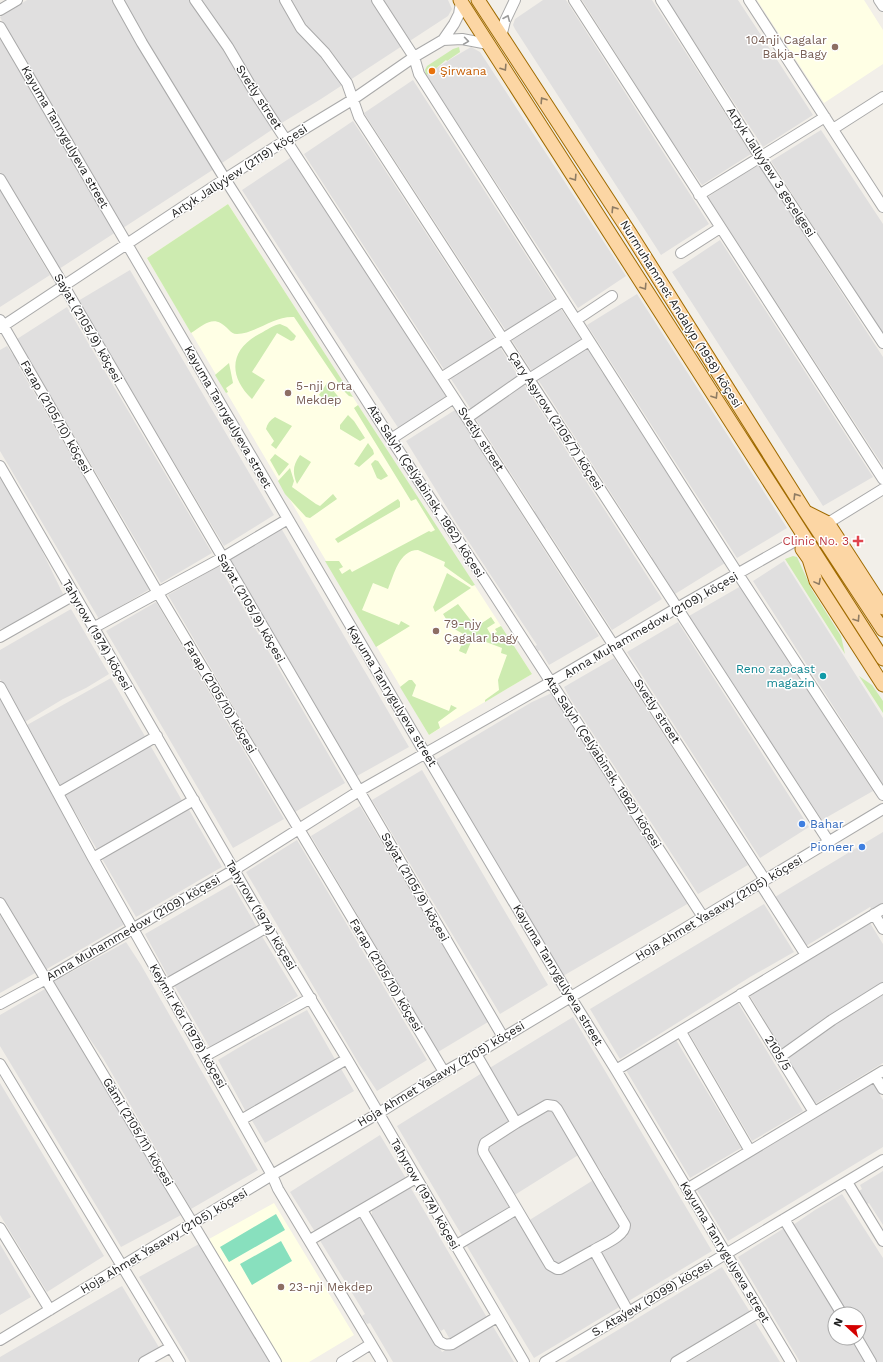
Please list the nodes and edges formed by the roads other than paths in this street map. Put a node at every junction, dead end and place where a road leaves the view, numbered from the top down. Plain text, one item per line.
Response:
1 (17, 0) edge
2 (118, 0) edge
3 (195, 0) edge
4 (285, 0) edge
5 (377, 0) edge
6 (478, 0) edge
7 (515, 0) edge
8 (574, 0) edge
9 (661, 0) edge
10 (749, 0) edge
11 (879, 0) edge
12 (460, 1) edge
13 (883, 6) edge
14 (0, 10) edge
15 (0, 27) edge
16 (501, 37) junction
17 (443, 40) junction
18 (488, 44) junction
19 (414, 57) junction
20 (883, 97) edge
21 (352, 100) junction
22 (825, 117) junction
23 (833, 129) junction
24 (286, 140) junction
25 (760, 157) junction
26 (0, 179) edge
27 (225, 179) junction
28 (699, 194) junction
29 (883, 207) edge
30 (720, 228) junction
31 (127, 244) junction
32 (681, 254) dead end
33 (64, 286) junction
34 (612, 296) dead end
35 (563, 301) junction
36 (576, 320) junction
37 (1, 324) edge
38 (502, 338) junction
39 (590, 341) junction
40 (883, 343) edge
41 (528, 377) junction
42 (441, 378) junction
43 (454, 398) junction
44 (467, 418) junction
45 (391, 439) junction
46 (0, 466) edge
47 (883, 480) edge
48 (883, 488) edge
49 (805, 511) junction
50 (288, 519) junction
51 (828, 523) junction
52 (800, 538) junction
53 (828, 548) junction
54 (848, 555) junction
55 (222, 558) junction
56 (738, 574) junction
57 (848, 576) junction
58 (158, 593) junction
59 (74, 595) junction
60 (677, 608) junction
61 (883, 608) edge
62 (93, 628) junction
63 (883, 630) edge
64 (0, 637) edge
65 (614, 645) junction
66 (883, 659) edge
67 (551, 682) junction
68 (883, 685) edge
69 (0, 689) edge
70 (157, 736) junction
71 (425, 752) junction
72 (359, 791) junction
73 (58, 793) junction
74 (883, 795) edge
75 (194, 800) junction
76 (883, 809) edge
77 (298, 829) junction
78 (829, 842) junction
79 (93, 858) junction
80 (234, 870) junction
81 (762, 882) junction
82 (0, 903) edge
83 (879, 912) edge
84 (704, 917) junction
85 (267, 927) junction
86 (133, 929) junction
87 (883, 929) edge
88 (806, 955) junction
89 (46, 979) junction
90 (165, 985) junction
91 (883, 988) edge
92 (741, 994) junction
93 (571, 997) junction
94 (311, 998) junction
95 (0, 1004) edge
96 (680, 1032) junction
97 (503, 1037) junction
98 (476, 1054) junction
99 (205, 1056) junction
100 (780, 1057) junction
101 (347, 1059) junction
102 (0, 1064) edge
103 (616, 1070) junction
104 (444, 1072) junction
105 (879, 1073) edge
106 (883, 1089) edge
107 (378, 1112) junction
108 (814, 1112) junction
109 (241, 1120) junction
110 (516, 1123) junction
111 (750, 1151) junction
112 (883, 1160) edge
113 (272, 1175) junction
114 (416, 1178) junction
115 (847, 1182) junction
116 (687, 1189) junction
117 (362, 1210) junction
118 (517, 1210) junction
119 (784, 1219) junction
120 (193, 1223) junction
121 (0, 1228) edge
122 (310, 1240) junction
123 (883, 1241) edge
124 (455, 1246) junction
125 (594, 1250) junction
126 (726, 1254) junction
127 (123, 1266) junction
128 (837, 1306) edge
129 (50, 1310) junction
130 (761, 1311) junction
131 (629, 1313) junction
132 (497, 1317) junction
133 (0, 1340) edge
134 (371, 1344) junction
135 (861, 1346) edge
136 (171, 1347) junction
137 (144, 1362) edge
138 (180, 1362) edge
139 (276, 1362) edge
140 (342, 1362) edge
141 (382, 1362) edge
142 (524, 1362) edge
143 (545, 1362) edge
144 (676, 1362) edge
145 (791, 1362) edge
146 (871, 1362) edge

1 - 14 street
2 - 27 street, Ata Salyh (Çelýabinsk, 1962) köçesi
3 - 24 street, Svetly street
4 - 21 street, Çary Aşyrow (2105/7) köçesi
5 - 19 street
6 - 16 main road, Nurmuhammet Andalyp (1958) köçesi
16 -> 7 street
8 - 28 street
9 - 25 street, Artyk Jallyýew 3 geçelgesi
10 - 22 street
11 - 13 street
12 - 17 street, Artyk Jallyýew (2119) köçesi
12 - 18 main road, Nurmuhammet Andalyp (1958) köçesi
15 - 31 street, Kayuma Tanrygulyeva street
49 -> 16 main road, Nurmuhammet Andalyp (1958) köçesi
17 -> 18 street
17 - 19 street, Artyk Jallyýew (2119) köçesi
18 -> 52 main road, Nurmuhammet Andalyp (1958) köçesi
19 - 21 street, Artyk Jallyýew (2119) köçesi
19 - 35 street
20 - 23 street
21 - 24 street, Artyk Jallyýew (2119) köçesi
21 - 38 street, Çary Aşyrow (2105/7) köçesi
22 - 23 street
22 - 25 street
23 - 29 street
24 - 27 street, Artyk Jallyýew (2119) köçesi
24 - 42 street, Svetly street
25 - 28 street
25 - 40 street, Artyk Jallyýew 3 geçelgesi
26 - 33 street, Saýat (2105/9) köçesi
27 - 31 street, Artyk Jallyýew (2119) köçesi
27 - 45 street, Ata Salyh (Çelýabinsk, 1962) köçesi
28 - 30 street
30 - 32 street
30 - 47 street
31 - 33 street, Artyk Jallyýew (2119) köçesi
31 - 50 street, Kayuma Tanrygulyeva street
33 - 37 street, Artyk Jallyýew (2119) köçesi
33 - 55 street, Saýat (2105/9) köçesi
34 - 36 street
35 - 36 street
35 - 38 street
36 - 39 street
37 - 58 street, Farap (2105/10) köçesi
38 - 41 street, Çary Aşyrow (2105/7) köçesi
38 - 42 street
39 - 41 street
39 - 56 street
41 - 44 street
41 - 60 street, Çary Aşyrow (2105/7) köçesi
42 - 43 street, Svetly street
43 - 44 street, Svetly street
43 - 45 street
44 - 65 street, Svetly street
45 - 67 street, Ata Salyh (Çelýabinsk, 1962) köçesi
46 - 59 street, Tahyrow (1974) köçesi
48 - 51 street
49 - 51 main road
49 - 53 main road, Nurmuhammet Andalyp (1958) köçesi
50 - 55 street
50 - 71 street, Kayuma Tanrygulyeva street
51 - 54 main road
52 - 56 street, Anna Muhammedow (2109) köçesi
52 -> 66 main road, Nurmuhammet Andalyp (1958) köçesi
52 -> 68 main road
53 - 54 main road
53 - 57 main road, Nurmuhammet Andalyp (1958) köçesi
54 - 57 main road
54 - 61 main road
55 - 58 street
55 - 72 street, Saýat (2105/9) köçesi
56 - 60 street, Anna Muhammedow (2109) köçesi
56 - 74 street
57 - 63 main road, Nurmuhammet Andalyp (1958) köçesi
58 - 62 street
58 - 77 street, Farap (2105/10) köçesi
59 - 62 street, Tahyrow (1974) köçesi
59 - 64 street
60 - 65 street, Anna Muhammedow (2109) köçesi
60 - 78 street, Çary Aşyrow (2105/7) köçesi
62 - 70 street, Tahyrow (1974) köçesi
65 - 67 street, Anna Muhammedow (2109) köçesi
65 - 81 street, Svetly street
67 - 71 street, Anna Muhammedow (2109) köçesi
67 - 84 street, Ata Salyh (Çelýabinsk, 1962) köçesi
69 - 73 street, Keýmir Kör (1978) köçesi
70 - 73 street
70 - 75 street, Tahyrow (1974) köçesi
71 - 72 street, Anna Muhammedow (2109) köçesi
71 - 93 street, Kayuma Tanrygulyeva street
72 - 77 street, Anna Muhammedow (2109) köçesi
72 - 97 street, Saýat (2105/9) köçesi
73 - 79 street, Keýmir Kör (1978) köçesi
75 - 79 street
75 - 80 street, Tahyrow (1974) köçesi
76 - 78 street, Hoja Ahmet Ýasawy (2105) köçesi
77 - 80 street, Anna Muhammedow (2109) köçesi
77 - 104 street, Farap (2105/10) köçesi
78 - 81 street, Hoja Ahmet Ýasawy (2105) köçesi
79 - 86 street, Keýmir Kör (1978) köçesi
80 - 85 street, Tahyrow (1974) köçesi
80 - 86 street, Anna Muhammedow (2109) köçesi
81 - 84 street, Hoja Ahmet Ýasawy (2105) köçesi
81 - 88 street, Svetly street
82 - 89 street, Gämi (2105/11) köçesi
83 - 87 street
83 - 88 street
84 - 93 street, Hoja Ahmet Ýasawy (2105) köçesi
85 - 90 street
85 - 94 street, Tahyrow (1974) köçesi
86 - 89 street, Anna Muhammedow (2109) köçesi
86 - 90 street, Keýmir Kör (1978) köçesi
88 - 92 street
89 - 95 street, Anna Muhammedow (2109) köçesi
89 - 120 street, Gämi (2105/11) köçesi
90 - 99 street, Keýmir Kör (1978) köçesi
91 - 100 street
92 - 96 street
92 - 100 street, 2105/5
93 - 97 street, Hoja Ahmet Ýasawy (2105) köçesi
93 - 103 street, Kayuma Tanrygulyeva street
94 - 99 street
94 - 101 street, Tahyrow (1974) köçesi
96 - 103 street
96 - 111 street
97 - 98 street, Hoja Ahmet Ýasawy (2105) köçesi
98 - 104 street, Hoja Ahmet Ýasawy (2105) köçesi
98 - 110 street
99 - 109 street, Keýmir Kör (1978) köçesi
100 - 108 street, 2105/5
101 - 107 street, Tahyrow (1974) köçesi
101 - 109 street
102 - 127 street
103 - 116 street, Kayuma Tanrygulyeva street
104 - 107 street, Hoja Ahmet Ýasawy (2105) köçesi
105 - 106 street
105 - 108 street
107 - 113 street, Hoja Ahmet Ýasawy (2105) köçesi
107 - 114 street, Tahyrow (1974) köçesi
108 - 111 street
109 - 113 street, Keýmir Kör (1978) köçesi
110 - 118 street
110 - 125 street
111 - 116 street
112 - 115 street, S. Ataýew (2099) köçesi
113 - 120 street, Hoja Ahmet Ýasawy (2105) köçesi
113 - 122 street, Keýmir Kör (1978) köçesi
114 - 117 street
114 - 124 street, Tahyrow (1974) köçesi
115 - 119 street, S. Ataýew (2099) köçesi
115 - 123 street
116 - 126 street, Kayuma Tanrygulyeva street
117 - 122 street
117 - 132 street
118 - 124 street
118 - 125 street
119 - 126 street, S. Ataýew (2099) köçesi
119 - 128 street
120 - 127 street, Hoja Ahmet Ýasawy (2105) köçesi
120 - 139 street, Gämi (2105/11) köçesi
121 - 129 street
122 - 134 street, Keýmir Kör (1978) köçesi
124 - 132 street, Tahyrow (1974) köçesi
125 - 131 street
126 - 130 street, Kayuma Tanrygulyeva street
126 - 131 street, S. Ataýew (2099) köçesi
127 - 129 street, Hoja Ahmet Ýasawy (2105) köçesi
127 - 136 street
129 - 133 street, Hoja Ahmet Ýasawy (2105) köçesi
130 - 144 street
130 - 145 street, Kayuma Tanrygulyeva street
131 - 143 street, S. Ataýew (2099) köçesi
132 - 142 street, Tahyrow (1974) köçesi
134 - 140 street
134 - 141 street, Keýmir Kör (1978) köçesi
135 - 146 street
136 - 137 street
136 - 138 street

